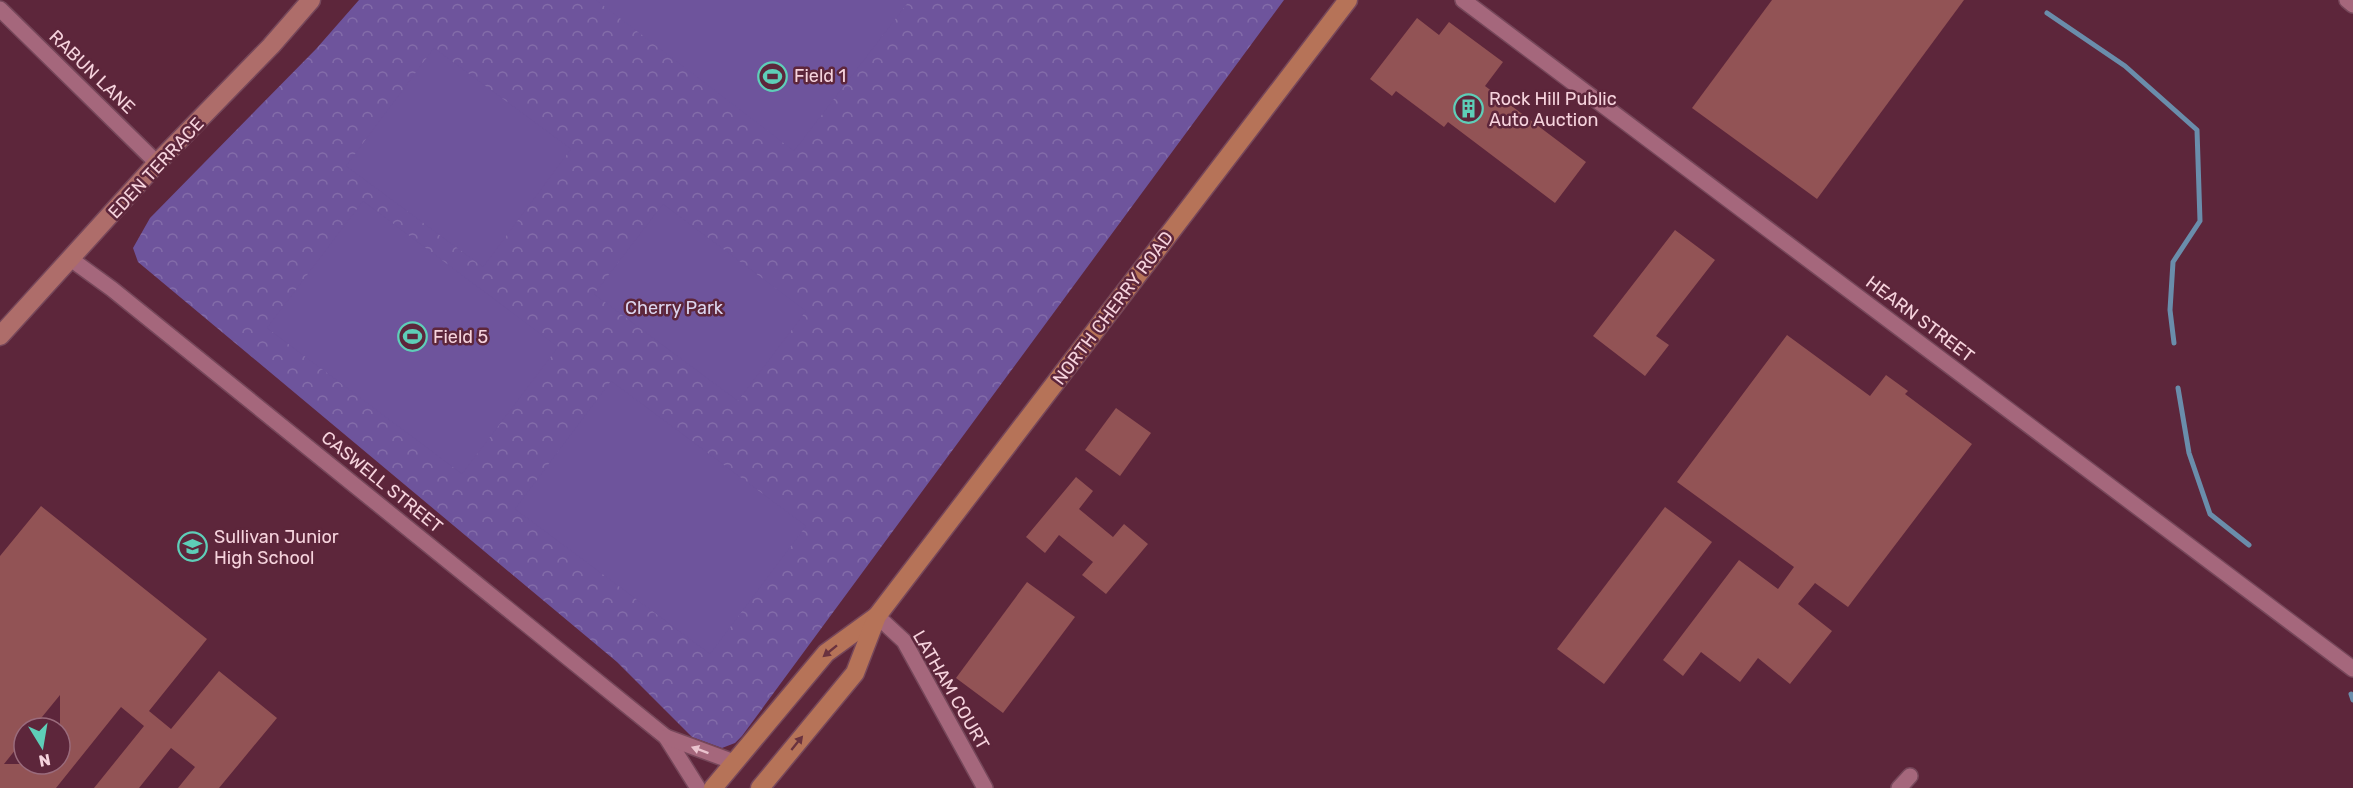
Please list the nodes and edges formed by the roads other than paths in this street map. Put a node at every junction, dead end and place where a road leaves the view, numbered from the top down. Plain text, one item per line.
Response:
1 (311, 0) edge
2 (1348, 0) edge
3 (1463, 0) edge
4 (2347, 0) edge
5 (2353, 5) edge
6 (0, 9) edge
7 (158, 163) junction
8 (72, 260) junction
9 (0, 336) edge
10 (877, 616) junction
11 (2353, 669) edge
12 (666, 737) junction
13 (734, 762) junction
14 (1910, 776) dead end
15 (698, 788) edge
16 (713, 788) edge
17 (760, 788) edge
18 (985, 788) edge
19 (1899, 788) edge

1 - 7 street, EDEN TERRACE
2 - 10 main road, NORTH CHERRY ROAD
3 - 11 street, HEARN STREET
4 - 5 street
6 - 7 street, RABUN LANE
7 - 8 street, EDEN TERRACE
8 - 9 street, EDEN TERRACE
8 - 12 street, CASWELL STREET
10 -> 13 main road, NORTH CHERRY ROAD
17 -> 10 main road, NORTH CHERRY ROAD
10 - 18 street, LATHAM COURT
13 -> 12 street, CASWELL STREET
12 - 15 street, CASWELL STREET
13 - 16 main road, NORTH CHERRY ROAD
14 - 19 street

